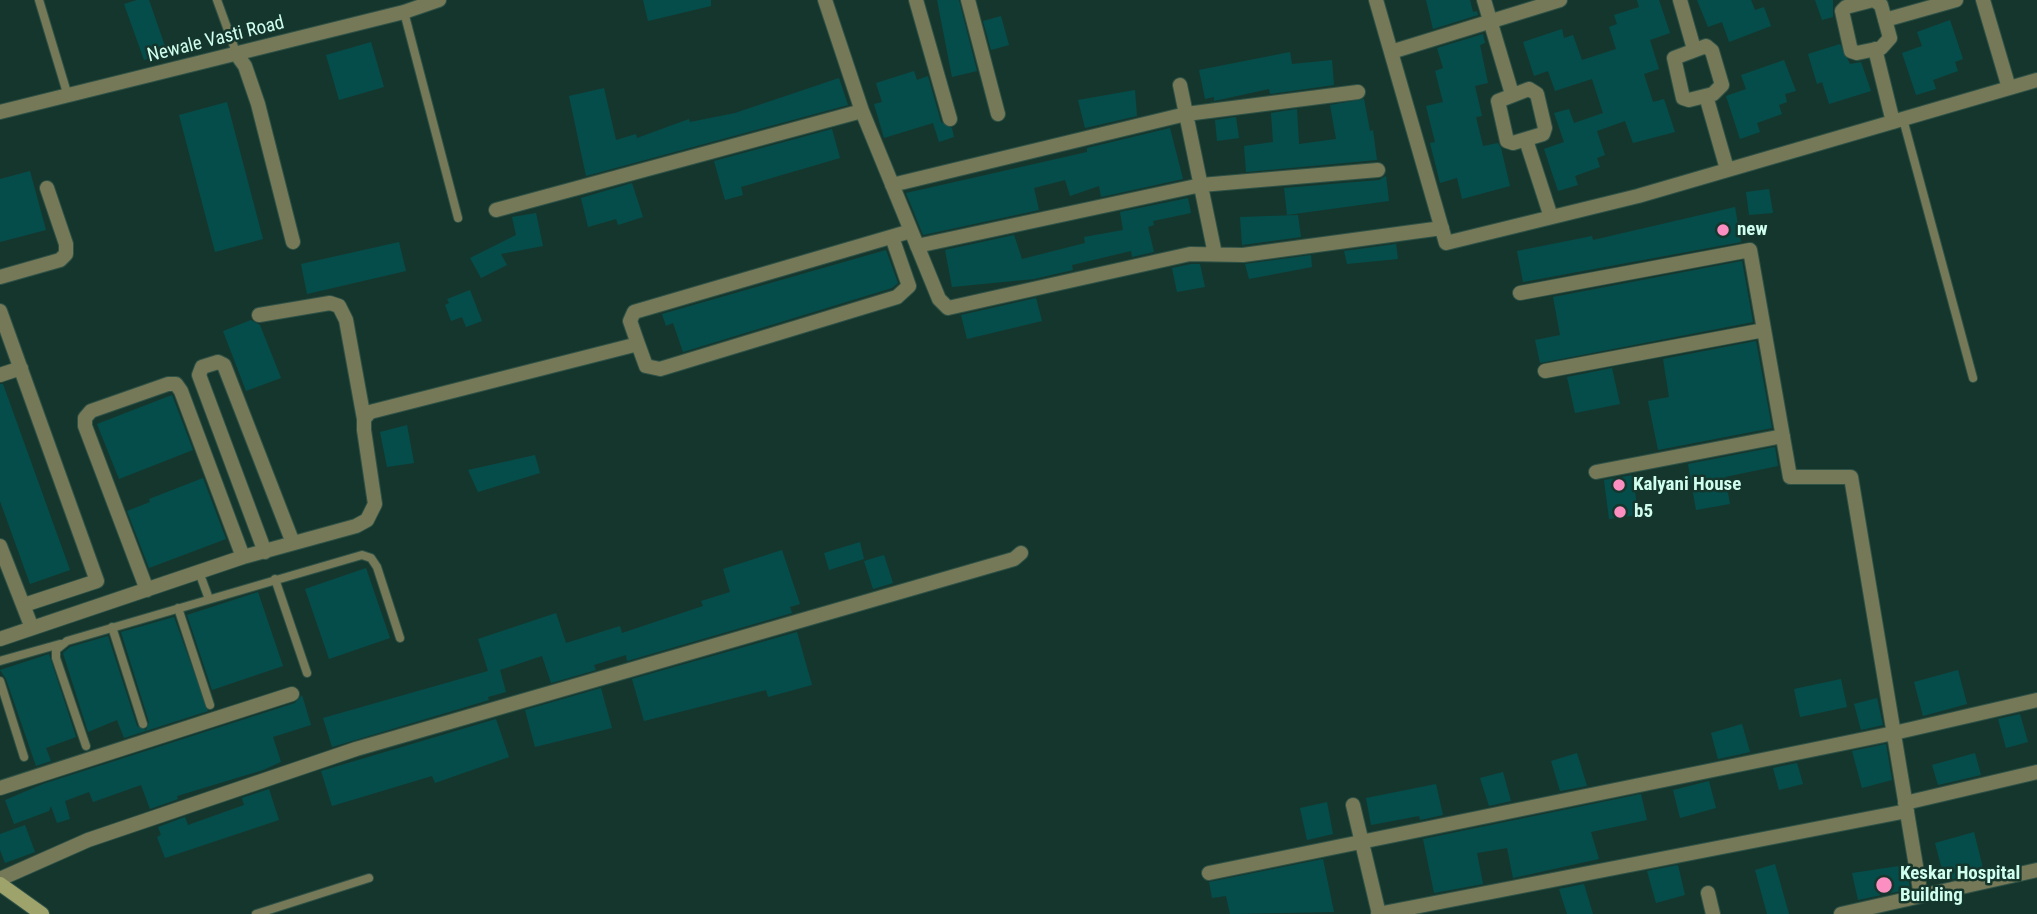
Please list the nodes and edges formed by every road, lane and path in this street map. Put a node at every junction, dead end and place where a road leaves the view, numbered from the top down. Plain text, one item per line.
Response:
1 (39, 0) edge
2 (217, 0) edge
3 (439, 0) edge
4 (825, 0) edge
5 (916, 0) edge
6 (968, 0) edge
7 (1376, 0) edge
8 (1484, 0) edge
9 (1560, 0) edge
10 (1680, 0) edge
11 (1956, 0) edge
12 (1983, 0) edge
13 (1868, 1) edge
14 (404, 12) junction
15 (1885, 20) junction
16 (1490, 22) junction
17 (1694, 49) junction
18 (1875, 49) junction
19 (1391, 52) junction
20 (237, 55) junction
21 (2037, 80) edge
22 (1180, 85) dead end
23 (2009, 88) junction
24 (1357, 92) dead end
25 (1512, 94) junction
26 (68, 96) junction
27 (1706, 96) junction
28 (862, 111) junction
29 (0, 112) edge
30 (998, 114) dead end
31 (1186, 114) junction
32 (950, 119) dead end
33 (1898, 121) junction
34 (1526, 140) junction
35 (1727, 169) junction
36 (1378, 170) dead end
37 (892, 185) junction
38 (1201, 186) junction
39 (47, 188) dead end
40 (496, 210) dead end
41 (1551, 217) junction
42 (458, 218) dead end
43 (1442, 228) junction
44 (911, 231) junction
45 (892, 237) junction
46 (293, 243) dead end
47 (917, 246) junction
48 (1215, 254) junction
49 (0, 278) edge
50 (1520, 293) dead end
51 (0, 311) edge
52 (259, 315) dead end
53 (1764, 330) junction
54 (638, 344) junction
55 (21, 368) junction
56 (1545, 371) dead end
57 (0, 375) edge
58 (1973, 378) dead end
59 (364, 419) junction
60 (1783, 436) junction
61 (1596, 472) dead end
62 (293, 543) junction
63 (0, 546) edge
64 (265, 552) junction
65 (1021, 553) dead end
66 (243, 557) junction
67 (199, 572) junction
68 (275, 579) junction
69 (147, 590) junction
70 (209, 599) junction
71 (24, 605) junction
72 (178, 608) junction
73 (112, 627) junction
74 (33, 628) junction
75 (400, 638) dead end
76 (0, 639) edge
77 (60, 644) junction
78 (0, 661) edge
79 (307, 673) dead end
80 (0, 681) edge
81 (292, 694) dead end
82 (2037, 700) edge
83 (210, 705) dead end
84 (143, 724) dead end
85 (1894, 733) junction
86 (86, 746) dead end
87 (24, 757) dead end
88 (2037, 772) edge
89 (0, 788) edge
90 (1353, 805) dead end
91 (1906, 807) junction
92 (1362, 842) junction
93 (2037, 870) edge
94 (1209, 873) dead end
95 (369, 878) dead end
96 (0, 881) edge
97 (1708, 893) dead end
98 (1921, 896) junction
99 (42, 914) edge
100 (256, 914) edge
101 (1379, 914) edge
102 (1713, 914) edge
103 (1841, 914) edge

1 - 26 lane
2 - 20 lane
3 - 14 street, Newale Vasti Road
4 - 28 street
5 - 32 street
6 - 30 street
7 - 19 street
8 - 16 street
9 - 16 street
10 - 17 street
11 - 15 street
12 - 23 street
13 - 15 street
13 - 18 street
14 - 20 street, Newale Vasti Road
14 - 42 lane
15 - 18 street
16 - 19 street
16 - 25 street
17 - 27 street
17 - 27 street
18 - 33 street
19 - 43 street
20 - 26 street, Newale Vasti Road
20 - 46 street
21 - 23 street
22 - 31 street
23 - 33 street
24 - 31 street
25 - 34 street
25 - 34 street
26 - 29 street, Newale Vasti Road
27 - 35 street
28 - 37 street
28 - 40 street
31 - 37 street
31 - 38 street
33 - 35 street
33 - 58 lane
34 - 41 street
35 - 41 street
36 - 38 street
37 - 44 street
38 - 47 street
38 - 48 street
39 - 49 street
41 - 43 street
43 - 48 street
44 - 45 street
44 - 47 street
45 - 54 street
45 - 54 street
47 - 48 street
50 - 53 street
51 - 55 street
52 - 59 street
53 - 56 street
53 - 60 street
54 - 59 street
55 - 57 street
55 - 71 street
59 - 62 street
60 - 61 street
60 - 85 street
62 - 64 street
62 - 64 street
63 - 71 street
64 - 66 street
65 - 96 street
66 - 67 street
66 - 69 street
67 - 69 street
67 - 70 lane
68 - 70 lane
68 - 75 lane
68 - 79 lane
69 - 74 street
70 - 72 lane
71 - 74 street
72 - 73 lane
72 - 83 lane
73 - 77 lane
73 - 84 lane
74 - 76 street
77 - 78 lane
77 - 86 lane
80 - 87 lane
81 - 89 street
82 - 85 street
85 - 91 street
85 - 92 street
88 - 91 street
90 - 92 street
91 - 98 street
91 - 101 street
92 - 94 street
92 - 101 street
93 - 98 street
95 - 100 lane
96 - 99 main road
97 - 102 street
98 - 103 street

